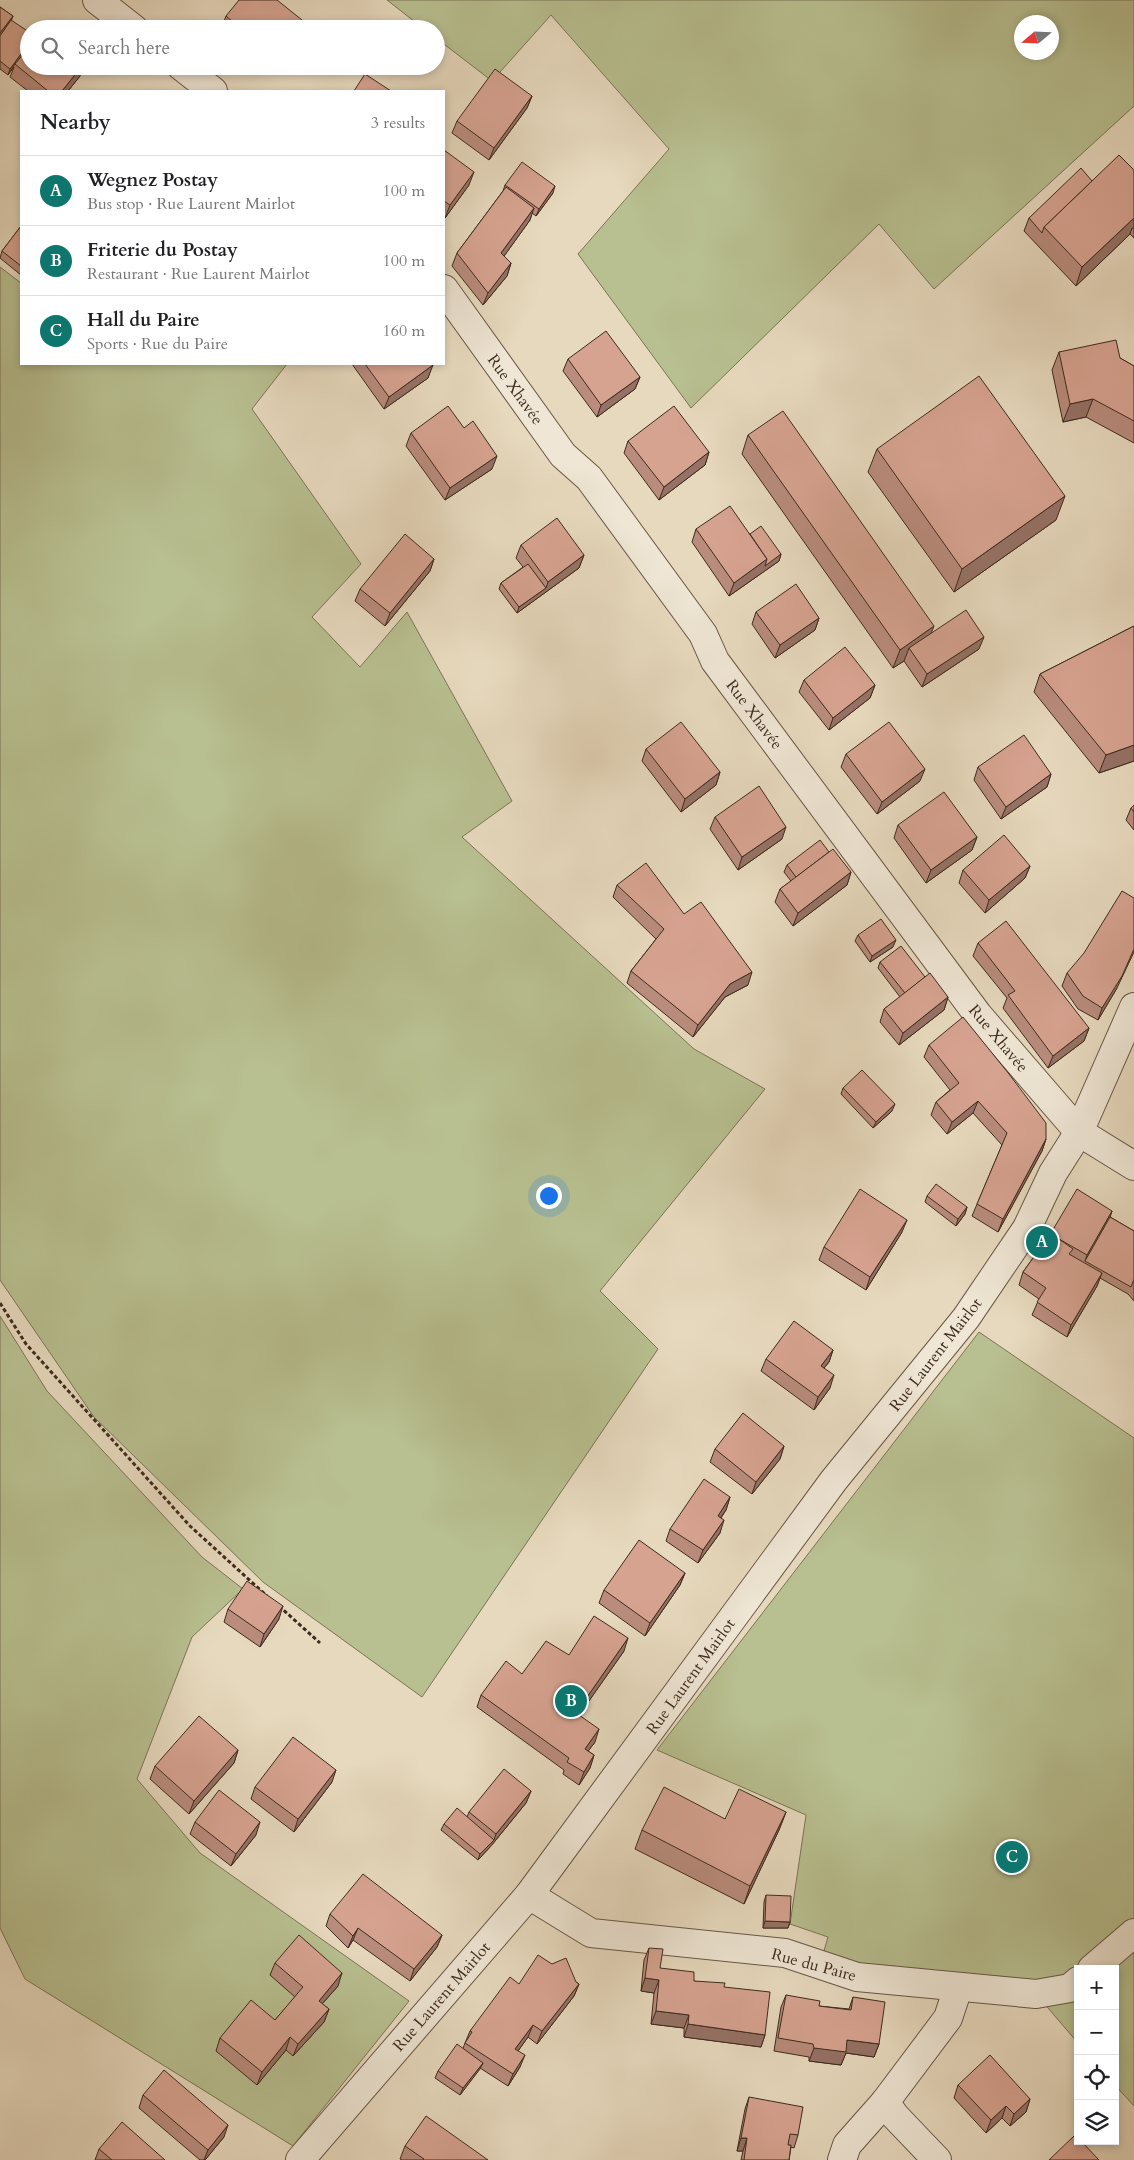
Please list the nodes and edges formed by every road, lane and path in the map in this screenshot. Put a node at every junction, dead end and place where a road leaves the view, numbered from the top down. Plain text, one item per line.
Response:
1 (97, 0) edge
2 (123, 20) edge
3 (193, 75) edge
4 (212, 90) edge
5 (445, 290) edge
6 (1134, 1007) edge
7 (1079, 1132) junction
8 (1134, 1166) edge
9 (0, 1303) edge
10 (269, 1597) edge
11 (276, 1604) edge
12 (320, 1643) dead end
13 (529, 1895) junction
14 (1134, 1933) edge
15 (1097, 1965) edge
16 (1074, 1984) edge
17 (958, 1988) junction
18 (885, 2102) junction
19 (304, 2159) edge
20 (842, 2160) edge
21 (937, 2160) edge

1 - 2 street
3 - 4 street
5 - 7 street, Rue Xhavée
6 - 7 street, Rue Laurent Mairlot
7 - 8 street, Rue Xhavée
7 - 13 street, Rue Laurent Mairlot
9 - 10 path
11 - 12 path
13 - 17 street, Rue du Paire
13 - 19 street, Rue Laurent Mairlot
14 - 15 street
16 - 17 street, Rue du Paire
17 - 18 street
18 - 20 street
18 - 21 street

